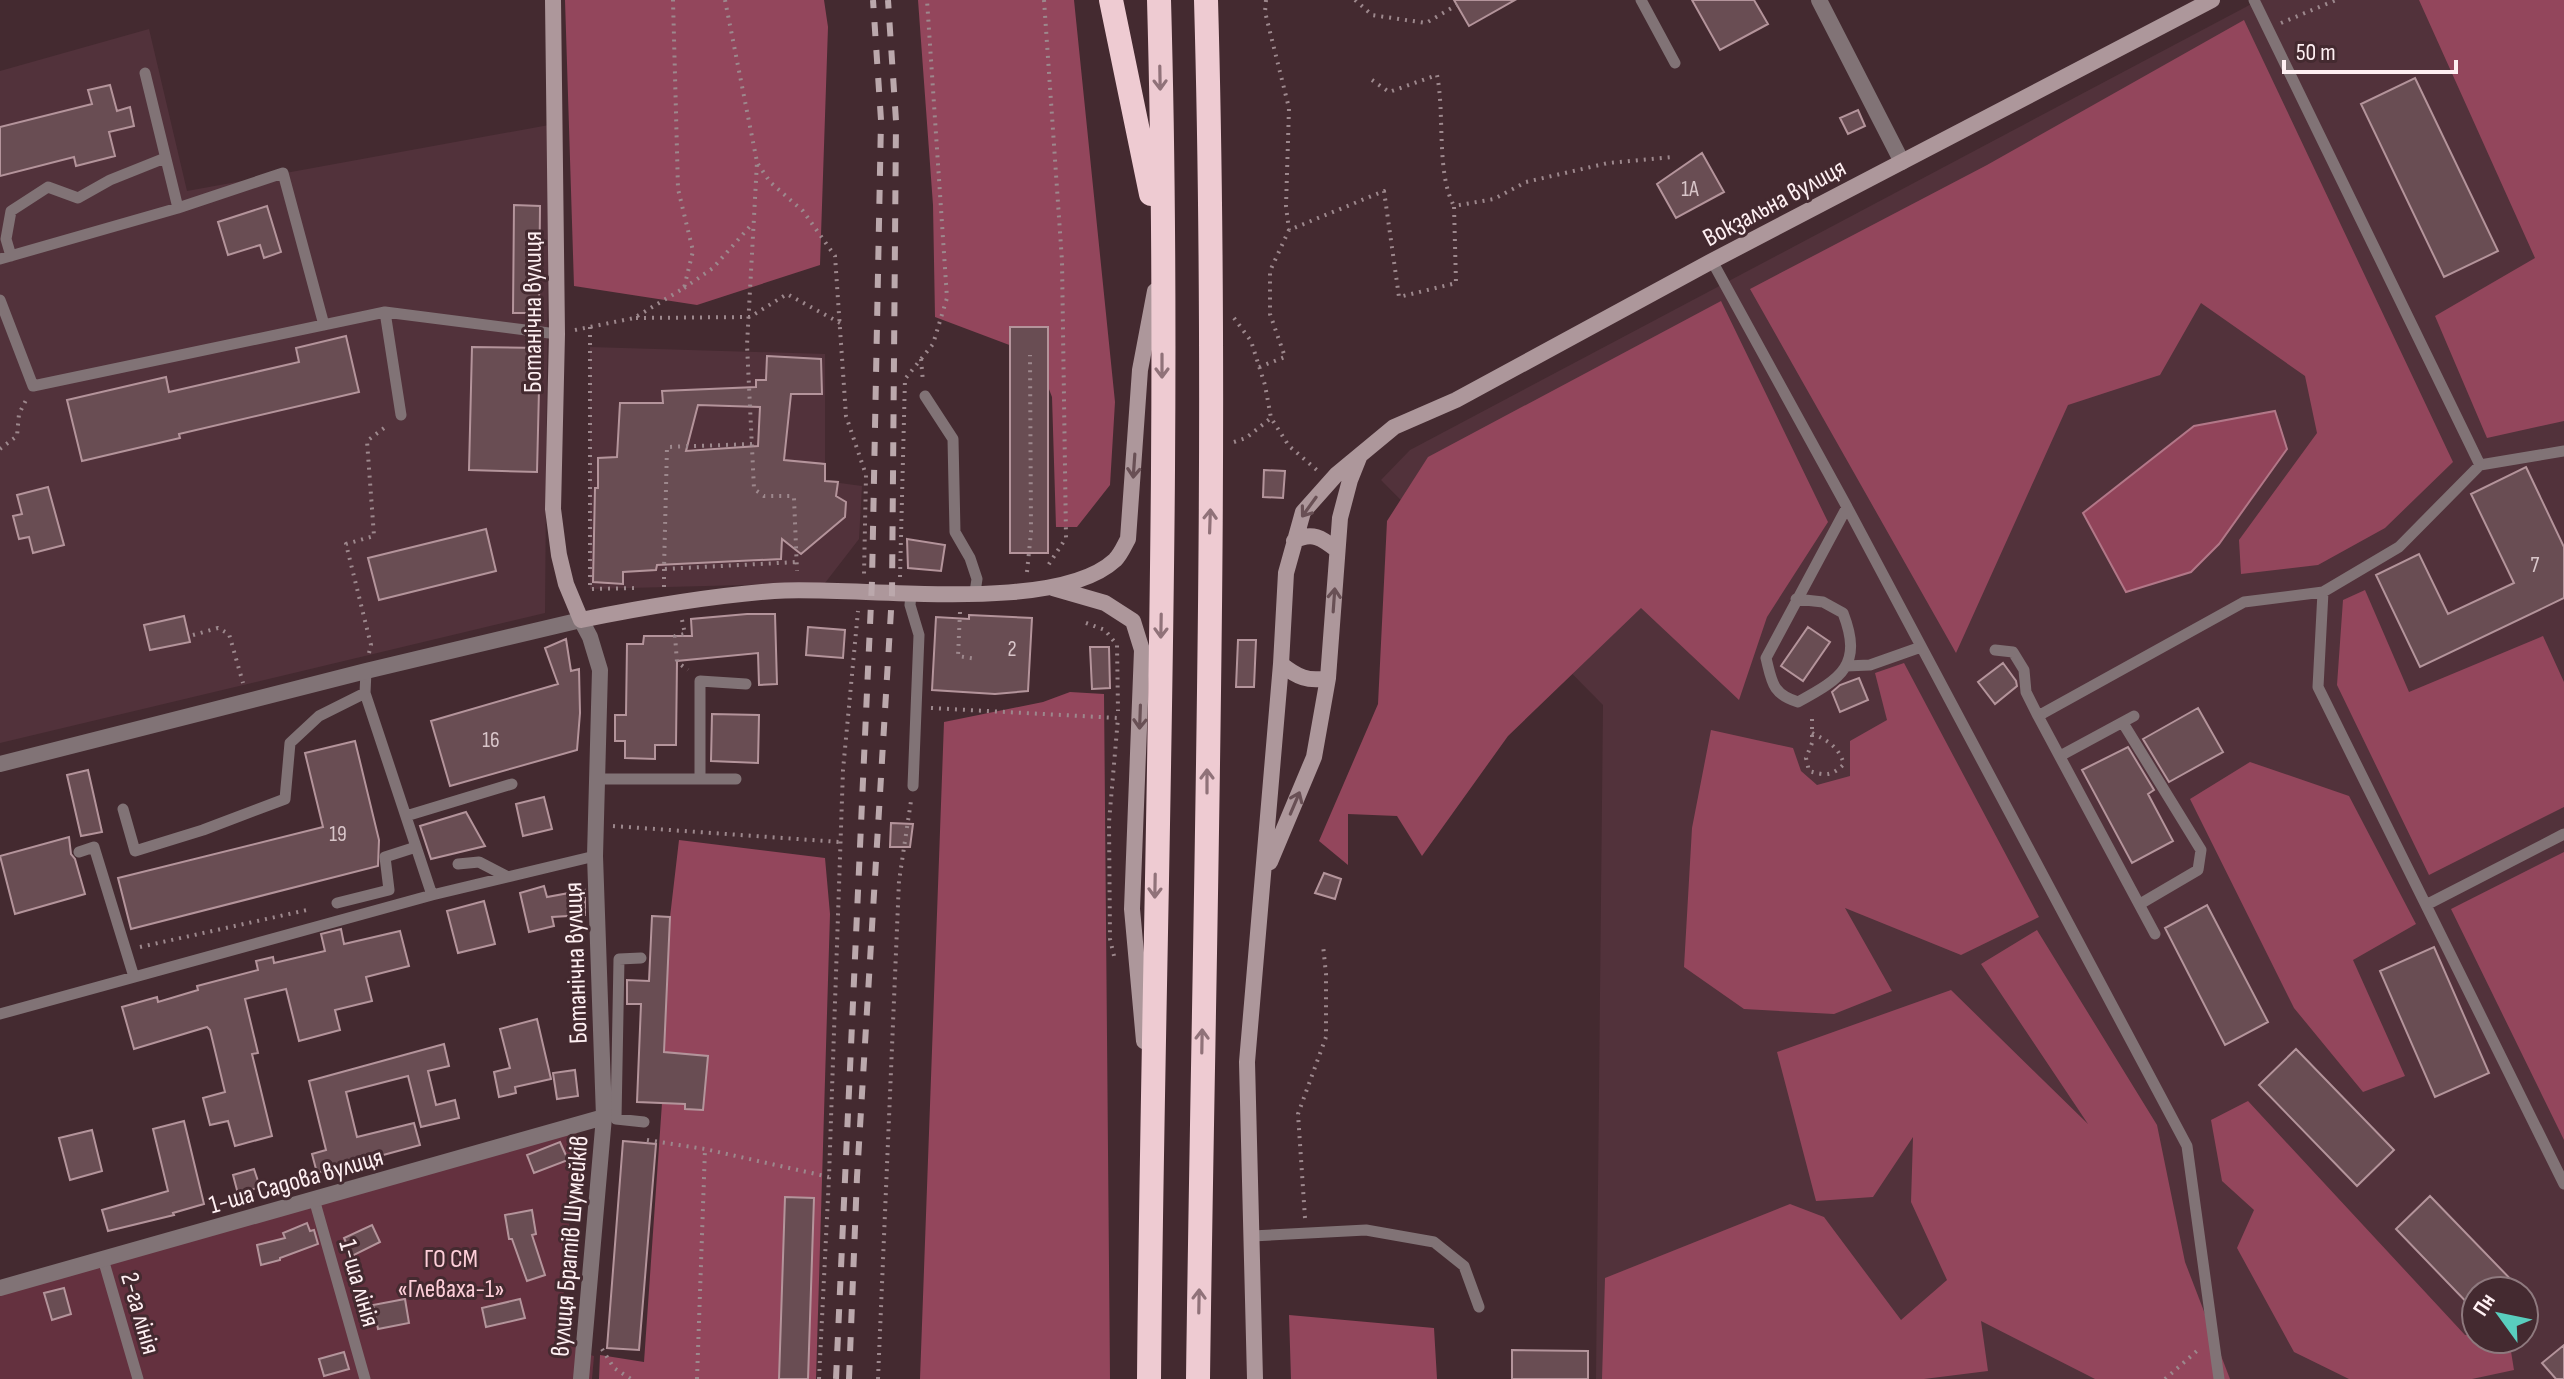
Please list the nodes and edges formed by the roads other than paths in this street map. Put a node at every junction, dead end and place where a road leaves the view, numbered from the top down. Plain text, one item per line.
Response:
1 (553, 0) edge
2 (1111, 0) edge
3 (1159, 0) edge
4 (1206, 0) edge
5 (1641, 0) edge
6 (1819, 0) edge
7 (2212, 0) edge
8 (2254, 0) edge
9 (1675, 63) dead end
10 (145, 73) dead end
11 (165, 158) junction
12 (1902, 162) junction
13 (178, 208) junction
14 (6, 211) edge
15 (1163, 250) junction
16 (5, 257) edge
17 (1712, 261) junction
18 (0, 300) edge
19 (385, 312) junction
20 (324, 325) junction
21 (557, 334) junction
22 (925, 396) dead end
23 (401, 415) road end
24 (1362, 451) junction
25 (2564, 451) edge
26 (2480, 465) junction
27 (1847, 507) junction
28 (1294, 541) junction
29 (1337, 550) junction
30 (1044, 583) junction
31 (905, 588) junction
32 (975, 592) junction
33 (2323, 592) junction
34 (1796, 599) junction
35 (581, 620) junction
36 (1921, 647) junction
37 (1995, 650) dead end
38 (1281, 664) junction
39 (1846, 666) junction
40 (366, 671) junction
41 (1328, 678) junction
42 (746, 684) dead end
43 (365, 693) junction
44 (2038, 716) junction
45 (2134, 716) dead end
46 (2123, 723) junction
47 (2060, 756) junction
48 (0, 764) edge
49 (598, 779) junction
50 (700, 779) junction
51 (736, 779) dead end
52 (512, 784) dead end
53 (913, 786) road end
54 (123, 809) dead end
55 (406, 816) junction
56 (2564, 834) edge
57 (416, 847) junction
58 (79, 852) dead end
59 (595, 856) junction
60 (458, 864) dead end
61 (1264, 874) junction
62 (506, 876) junction
63 (432, 895) junction
64 (361, 897) junction
65 (337, 903) road end
66 (2140, 904) junction
67 (2426, 905) junction
68 (367, 913) junction
69 (2155, 934) dead end
70 (641, 958) dead end
71 (619, 959) junction
72 (599, 960) junction
73 (134, 977) junction
74 (0, 1014) edge
75 (610, 1046) junction
76 (608, 1109) junction
77 (1151, 1114) junction
78 (644, 1122) dead end
79 (2564, 1184) edge
80 (314, 1199) junction
81 (1252, 1236) junction
82 (103, 1259) junction
83 (0, 1288) edge
84 (1479, 1307) dead end
85 (138, 1379) edge
86 (365, 1379) edge
87 (581, 1379) edge
88 (1149, 1379) edge
89 (1198, 1379) edge
90 (1255, 1379) edge
91 (2219, 1379) edge

1 - 21 street, Ботанічна вулиця
2 - 15 highway
3 -> 15 highway
89 -> 4 highway
5 - 9 lane
6 - 12 street
7 - 12 street, Вокзальна вулиця
8 - 26 lane
10 - 11 lane
11 - 13 lane
11 - 14 lane
12 - 17 street, Вокзальна вулиця
13 - 16 lane
13 - 20 lane
14 - 16 lane
15 -> 30 street
15 -> 77 highway
17 - 24 street, Вокзальна вулиця
17 - 27 lane
18 - 20 lane
19 - 20 lane
19 - 21 lane
19 - 23 lane
21 - 35 street, Ботанічна вулиця
22 - 32 lane
24 -> 28 street, Вокзальна вулиця
24 - 29 street
25 - 26 lane
26 - 33 lane
27 - 34 lane
27 - 36 lane
28 - 29 street
28 - 38 street, Вокзальна вулиця
41 -> 29 street
30 - 32 street
30 -> 77 street
31 - 32 street
31 - 35 street
31 - 53 lane
33 - 44 lane
33 - 67 lane
34 - 39 lane
34 - 39 lane
35 - 40 street
35 - 49 street, Ботанічна вулиця
36 - 39 lane
36 - 91 lane
37 - 44 lane
38 - 41 street
38 - 61 street, Вокзальна вулиця
40 - 43 lane
40 - 48 street
61 -> 41 street
42 - 50 lane
43 - 54 lane
43 - 55 lane
44 - 47 lane
45 - 46 lane
46 - 47 lane
46 - 66 lane
47 - 66 lane
49 - 50 lane
49 - 59 street, Ботанічна вулиця
50 - 51 lane
52 - 55 lane
55 - 57 lane
56 - 67 lane
57 - 63 lane
57 - 64 lane
58 - 73 lane
59 - 62 lane
59 - 72 street, Ботанічна вулиця
60 - 62 lane
61 - 81 street, Вокзальна вулиця
62 - 63 lane
63 - 68 lane
64 - 65 lane
64 - 68 lane
66 - 69 lane
67 - 79 lane
68 - 73 lane
70 - 71 lane
71 - 72 lane
71 - 75 lane
72 - 75 street, Ботанічна вулиця
73 - 74 lane
75 - 76 street, Ботанічна вулиця
76 - 78 lane
76 - 80 street, 1-ша Садова вулиця
76 - 87 street, вулиця Братів Шумейків
77 - 88 highway
80 - 82 street, 1-ша Садова вулиця
80 - 86 lane, 1-ша лінія
81 - 84 lane
81 - 90 street, Вокзальна вулиця
82 - 83 street, 1-ша Садова вулиця
82 - 85 lane, 2-га лінія

